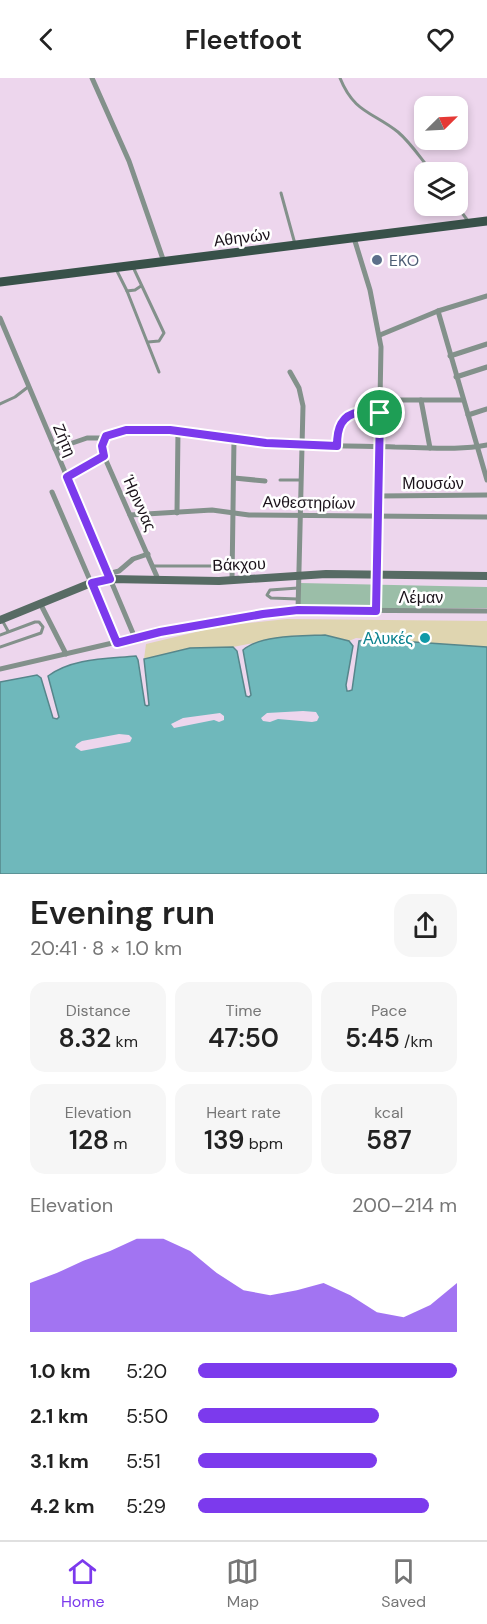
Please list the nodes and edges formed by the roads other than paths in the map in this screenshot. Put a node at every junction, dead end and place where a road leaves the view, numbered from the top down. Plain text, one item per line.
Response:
1 (92, 78) edge
2 (340, 78) edge
3 (424, 162) edge
4 (281, 193) dead end
5 (464, 216) edge
6 (487, 221) edge
7 (469, 223) junction
8 (354, 238) junction
9 (295, 245) junction
10 (164, 262) junction
11 (133, 265) junction
12 (115, 267) junction
13 (0, 282) edge
14 (141, 286) junction
15 (127, 291) junction
16 (487, 296) edge
17 (438, 311) junction
18 (0, 318) edge
19 (380, 335) junction
20 (148, 342) junction
21 (487, 344) edge
22 (450, 356) junction
23 (487, 367) edge
24 (159, 372) dead end
25 (290, 372) dead end
26 (456, 376) junction
27 (28, 387) junction
28 (380, 400) junction
29 (421, 400) junction
30 (463, 400) junction
31 (0, 404) edge
32 (487, 409) edge
33 (380, 413) junction
34 (468, 415) junction
35 (178, 431) junction
36 (104, 438) junction
37 (234, 439) junction
38 (303, 444) junction
39 (487, 445) edge
40 (337, 446) junction
41 (379, 446) junction
42 (430, 447) junction
43 (477, 447) junction
44 (55, 449) junction
45 (104, 456) junction
46 (67, 477) junction
47 (234, 478) junction
48 (280, 480) dead end
49 (301, 480) junction
50 (487, 480) edge
51 (265, 481) dead end
52 (52, 492) dead end
53 (487, 495) edge
54 (378, 496) junction
55 (177, 513) junction
56 (233, 513) junction
57 (130, 515) junction
58 (299, 516) junction
59 (377, 516) junction
60 (487, 517) edge
61 (148, 554) junction
62 (153, 566) junction
63 (232, 566) junction
64 (376, 574) junction
65 (298, 575) junction
66 (109, 576) junction
67 (487, 576) edge
68 (158, 579) junction
69 (232, 580) junction
70 (92, 583) junction
71 (298, 588) junction
72 (298, 599) junction
73 (40, 603) junction
74 (298, 610) junction
75 (376, 611) junction
76 (487, 611) edge
77 (1, 619) edge
78 (8, 631) junction
79 (0, 635) edge
80 (135, 638) junction
81 (117, 643) junction
82 (0, 647) edge
83 (66, 654) junction
84 (0, 669) edge

1 - 10 street
2 - 3 lane
4 - 9 lane
5 - 7 lane
6 - 7 main road, Αθηνών
7 - 8 main road, Αθηνών
8 - 9 main road, Αθηνών
8 - 19 street
9 - 10 main road, Αθηνών
10 - 11 main road, Αθηνών
11 - 12 main road, Αθηνών
11 - 14 lane
12 - 13 main road, Αθηνών
12 - 15 lane
14 - 15 lane
14 - 20 lane
15 - 20 lane
16 - 17 street
17 - 19 street
17 - 22 street
18 - 27 street, Ζήτη
19 - 28 street
20 - 24 lane
21 - 22 street
22 - 26 street
23 - 26 street
25 - 38 street
26 - 30 street
27 - 31 lane
27 - 44 street, Ζήτη
28 - 29 street
28 - 33 street
29 - 30 street
29 - 42 street
30 - 34 street
32 - 34 street
33 - 40 street
33 - 41 street
34 - 43 street
35 - 36 street
35 - 37 street
35 - 55 street
36 - 44 street
36 - 45 street, Ήριννας
37 - 38 street
37 - 47 street
38 - 40 street
38 - 49 street
39 - 43 street
40 - 41 street
41 - 42 street
41 - 54 street
42 - 43 street
43 - 50 street
44 - 46 street, Ζήτη
45 - 46 street
45 - 57 street, Ήριννας
46 - 66 street, Ζήτη
47 - 51 street
47 - 56 street
48 - 49 lane
49 - 58 street
52 - 70 street
53 - 54 street, Μουσών
54 - 59 street
55 - 56 street, Ανθεστηρίων
55 - 57 street, Ανθεστηρίων
56 - 58 street, Ανθεστηρίων
56 - 63 street
57 - 61 street, Ήριννας
58 - 59 street, Ανθεστηρίων
58 - 65 street
59 - 60 street, Ανθεστηρίων
59 - 64 street
61 - 62 street, Ήριννας
61 - 66 street
62 - 63 lane
62 - 68 street, Ήριννας
63 - 69 street
64 - 65 street, Βάκχου
64 - 67 street, Βάκχου
64 - 75 street
65 - 69 street, Βάκχου
65 - 71 street
66 - 68 street, Βάκχου
66 - 70 street, Βάκχου
66 - 80 street, Ζήτη
68 - 69 street, Βάκχου
70 - 73 street, Βάκχου
70 - 81 street
71 - 72 street
71 - 72 lane
72 - 74 street
73 - 77 street, Βάκχου
73 - 83 street
74 - 75 street, Λέμαν
74 - 80 street, Λέμαν
75 - 76 street, Λέμαν
77 - 78 lane
78 - 79 lane
78 - 82 lane
80 - 81 street, Λέμαν
81 - 83 street, Λέμαν
83 - 84 street, Λέμαν

